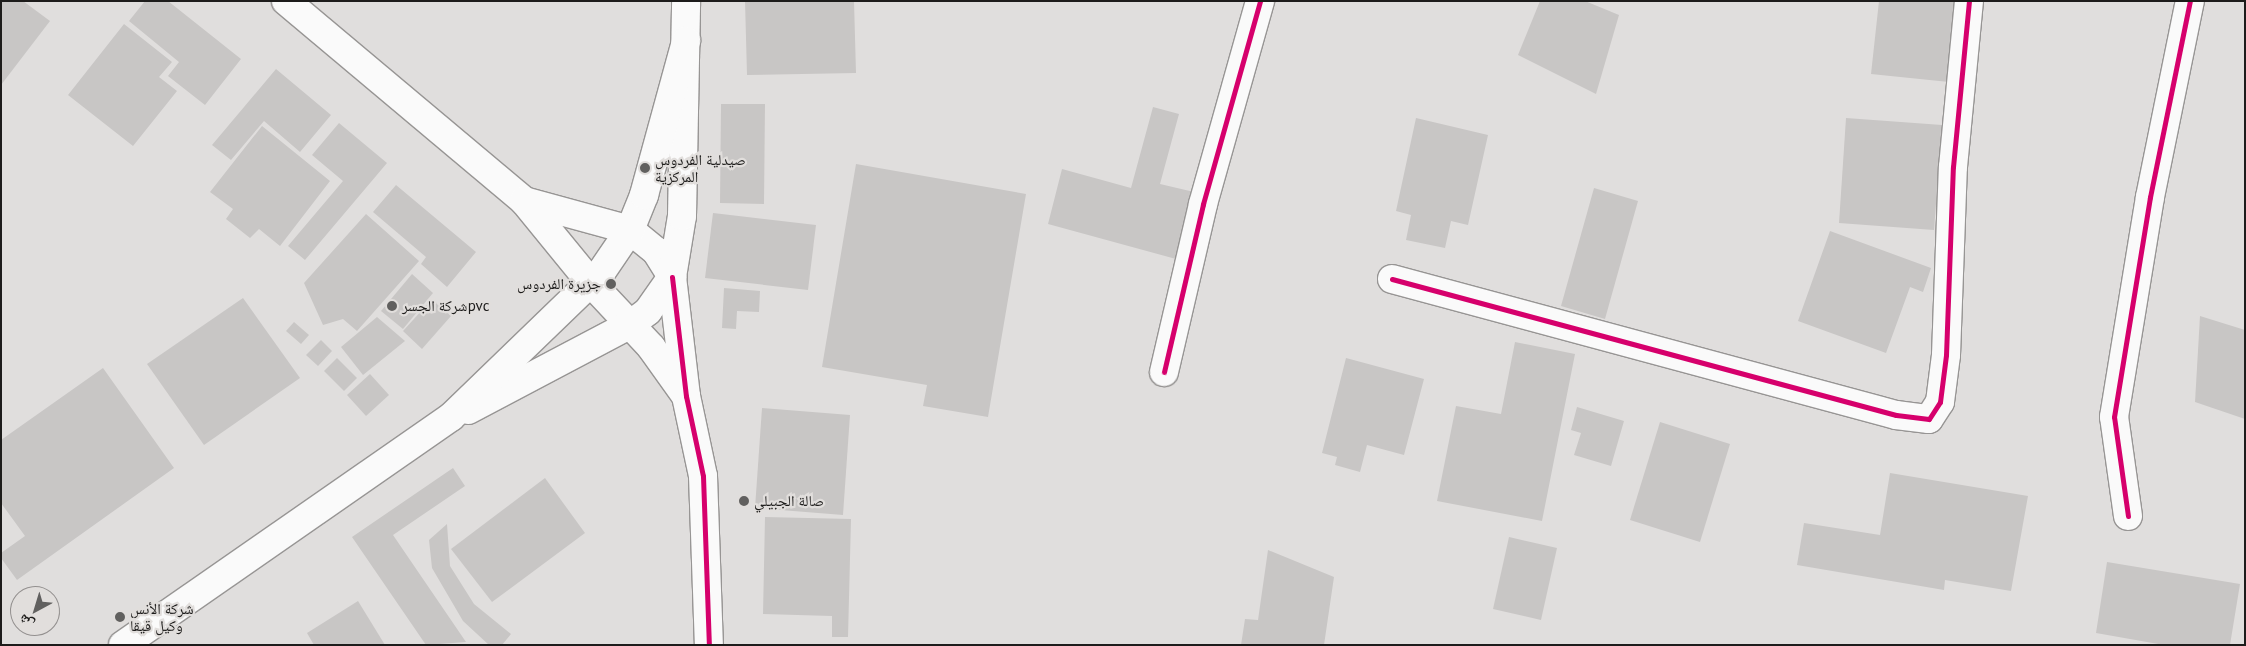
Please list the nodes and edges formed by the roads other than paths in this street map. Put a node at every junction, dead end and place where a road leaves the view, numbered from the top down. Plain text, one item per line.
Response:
1 (286, 1) edge
2 (686, 1) edge
3 (1260, 1) edge
4 (1970, 1) edge
5 (2190, 1) edge
6 (686, 41) junction
7 (524, 201) junction
8 (630, 230) junction
9 (672, 277) junction
10 (1392, 279) dead end
11 (591, 283) junction
12 (631, 324) junction
13 (1164, 372) dead end
14 (686, 396) junction
15 (450, 417) junction
16 (2128, 516) dead end
17 (132, 642) edge
18 (708, 645) edge

1 - 7 street
2 - 6 street
3 - 13 street
4 - 10 street
5 - 16 street
6 - 8 street
6 - 9 street
7 - 8 street
7 - 11 street
8 - 9 street
8 - 11 street
9 - 12 street
9 - 14 street
11 - 12 street
11 - 15 street
12 - 14 street
12 - 15 street
14 - 18 street
15 - 17 street

